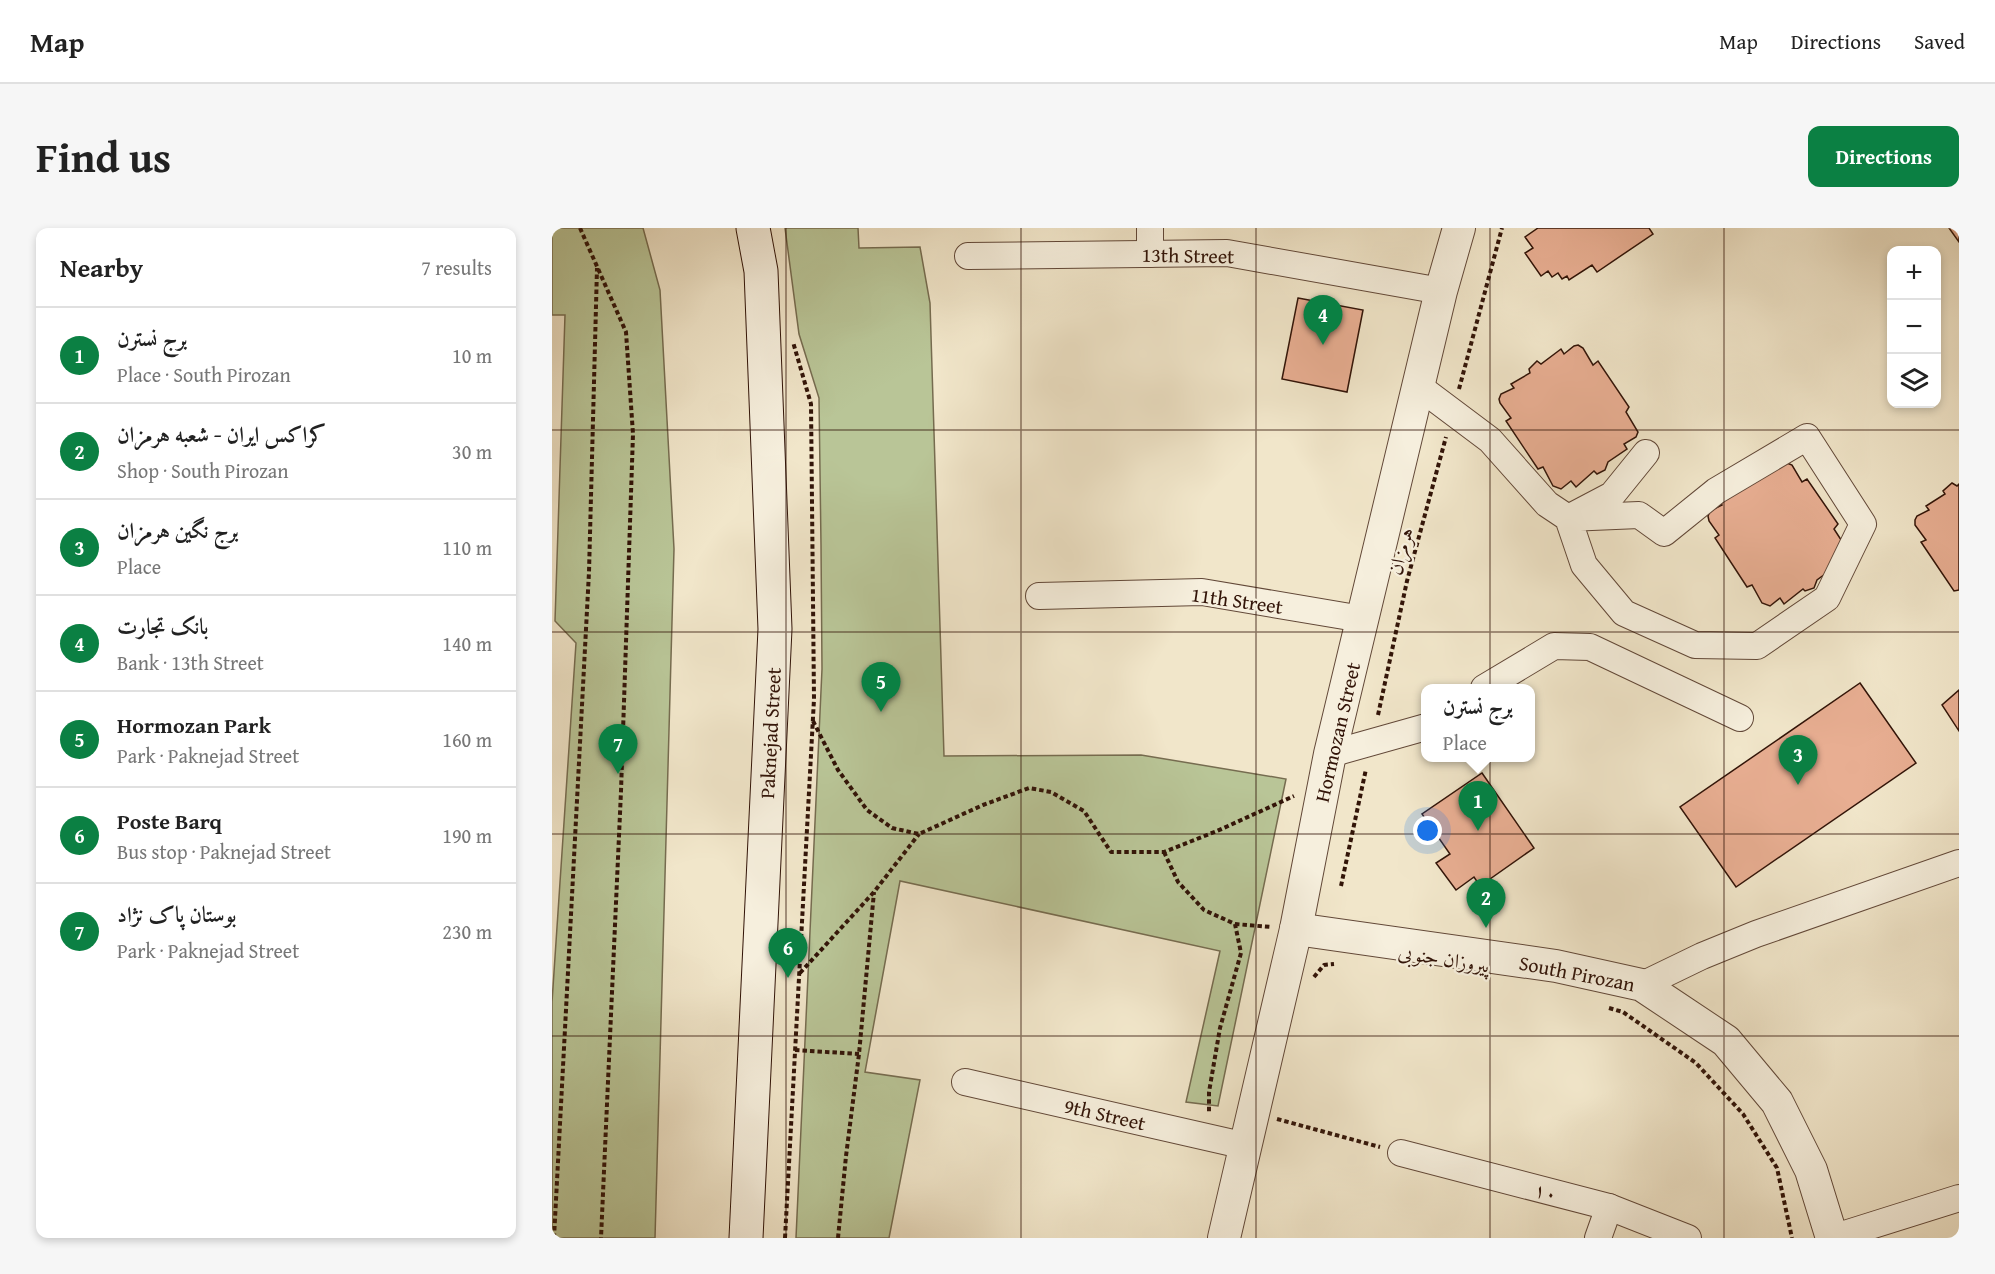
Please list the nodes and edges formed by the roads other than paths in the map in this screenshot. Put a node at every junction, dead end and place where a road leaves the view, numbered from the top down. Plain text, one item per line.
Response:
1 (753, 228) edge
2 (1150, 228) edge
3 (1459, 228) edge
4 (1150, 254) junction
5 (968, 256) dead end
6 (1441, 291) junction
7 (1418, 386) junction
8 (1647, 453) dead end
9 (1569, 518) junction
10 (1039, 596) dead end
11 (1362, 619) junction
12 (1491, 684) edge
13 (1740, 718) dead end
14 (1421, 728) edge
15 (1330, 754) junction
16 (1959, 863) edge
17 (1296, 929) junction
18 (1642, 985) junction
19 (965, 1082) dead end
20 (1246, 1146) junction
21 (1401, 1153) road end
22 (1959, 1198) edge
23 (1609, 1207) junction
24 (746, 1238) edge
25 (1224, 1238) edge
26 (1598, 1238) edge
27 (1688, 1238) edge
28 (1832, 1238) edge

1 - 24 main road, Paknejad Street
2 - 4 street
3 - 6 street, Hormozan Street
4 - 5 street, 13th Street
4 - 6 street, 13th Street
6 - 7 street, Hormozan Street
7 - 9 street
7 - 11 street, Hormozan Street
8 - 9 street
9 - 9 street
10 - 11 street, 11th Street
11 - 15 street, Hormozan Street
12 - 13 street
14 - 15 street
15 - 17 street, Hormozan Street
16 - 18 street
17 - 18 street, South Pirozan
17 - 20 street, Hormozan Street
18 - 28 street, South Pirozan
19 - 20 street, 9th Street
20 - 25 street, Hormozan Street
21 - 23 street, ۱۰
22 - 28 street
23 - 26 street
23 - 27 street, ۱۰

